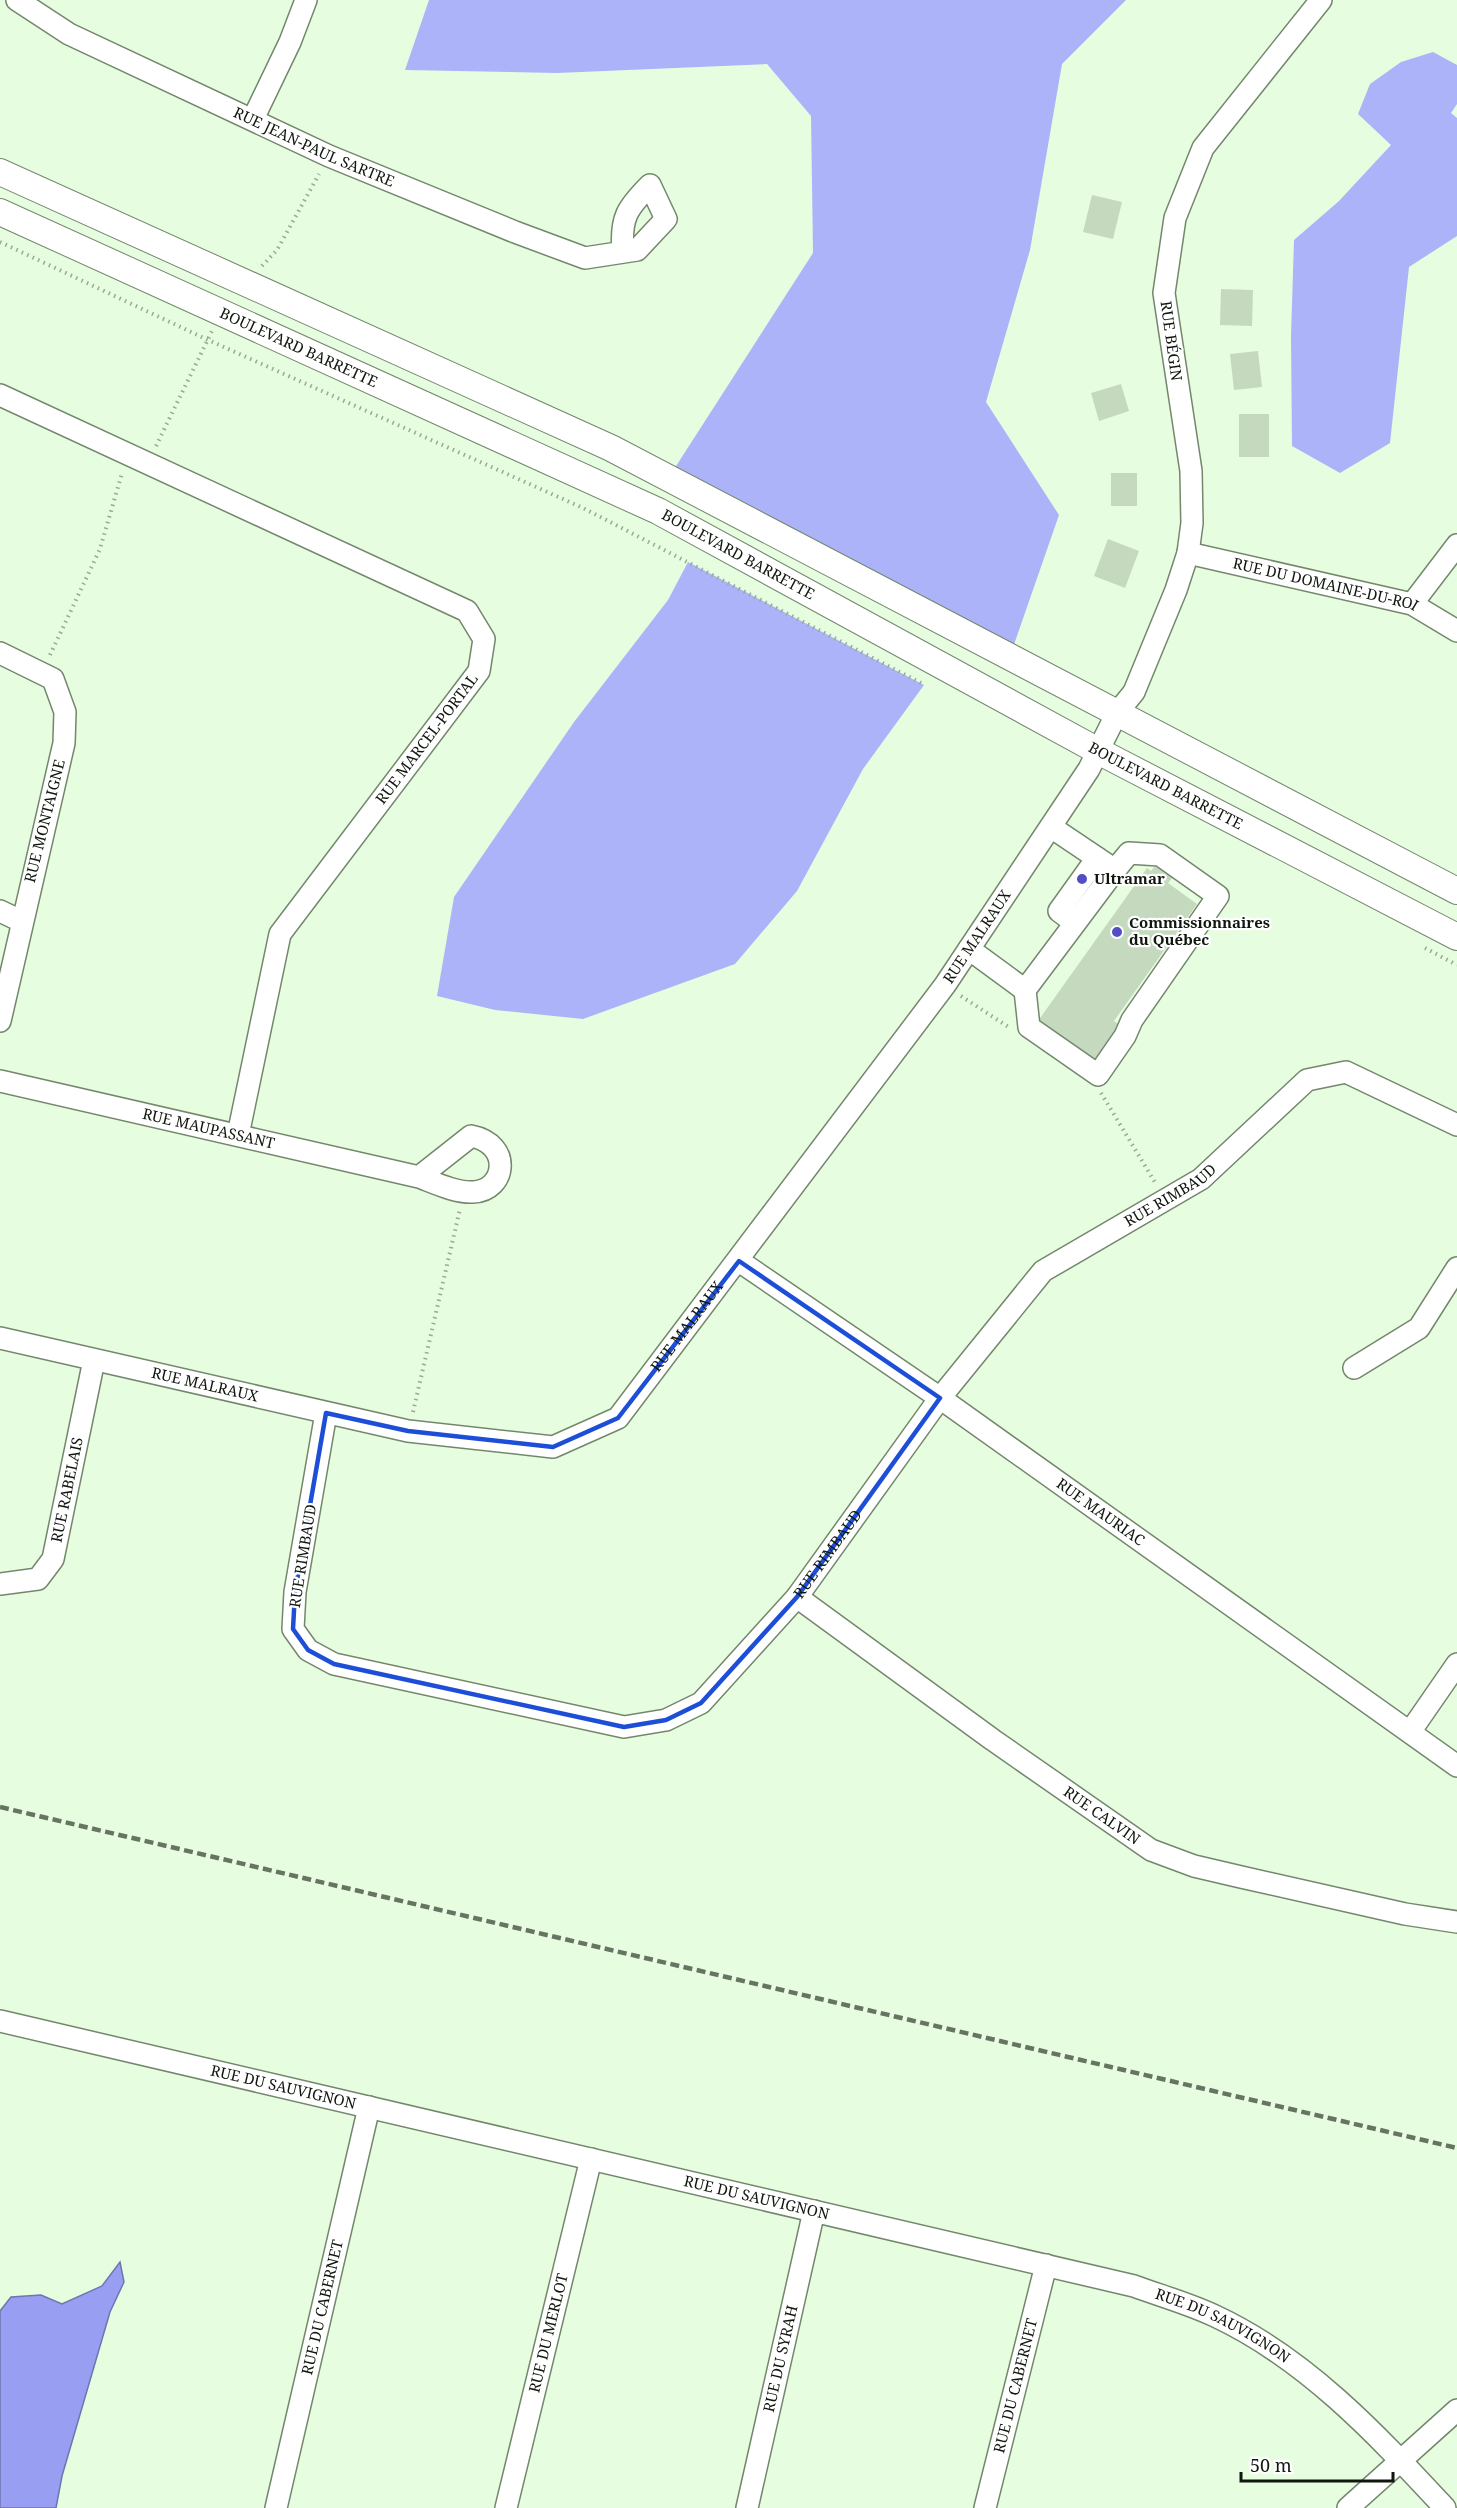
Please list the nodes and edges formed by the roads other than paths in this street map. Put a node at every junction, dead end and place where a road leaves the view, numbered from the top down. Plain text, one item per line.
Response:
1 (17, 0) edge
2 (306, 0) edge
3 (1321, 0) edge
4 (253, 119) junction
5 (0, 172) edge
6 (0, 212) edge
7 (623, 252) dead end
8 (0, 395) edge
9 (1457, 545) edge
10 (1188, 553) junction
11 (1412, 604) junction
12 (1457, 631) edge
13 (0, 653) edge
14 (1117, 713) junction
15 (1100, 752) junction
16 (1051, 827) junction
17 (1097, 858) junction
18 (1115, 870) junction
19 (1457, 891) edge
20 (0, 911) edge
21 (21, 921) junction
22 (1075, 922) junction
23 (1457, 937) edge
24 (969, 949) junction
25 (1025, 990) junction
26 (0, 1021) edge
27 (0, 1081) edge
28 (1457, 1125) edge
29 (238, 1135) junction
30 (419, 1177) junction
31 (739, 1261) junction
32 (1457, 1268) edge
33 (0, 1338) edge
34 (94, 1360) junction
35 (1354, 1368) dead end
36 (940, 1398) junction
37 (326, 1413) junction
38 (0, 1584) edge
39 (797, 1597) junction
40 (1457, 1664) edge
41 (1410, 1732) junction
42 (1457, 1766) edge
43 (1457, 1922) edge
44 (0, 2021) edge
45 (369, 2107) junction
46 (591, 2159) junction
47 (814, 2211) junction
48 (1046, 2265) junction
49 (1457, 2410) edge
50 (1401, 2461) junction
51 (276, 2508) edge
52 (506, 2508) edge
53 (747, 2508) edge
54 (985, 2508) edge
55 (1348, 2508) edge
56 (1445, 2508) edge

1 - 4 street, RUE JEAN-PAUL SARTRE
2 - 4 street
3 - 10 street, RUE BÉGIN
4 - 7 street, RUE JEAN-PAUL SARTRE
5 - 14 main road
6 - 15 main road, BOULEVARD BARRETTE
8 - 29 street, RUE MARCEL-PORTAL
9 - 11 street
10 - 11 street, RUE DU DOMAINE-DU-ROI
10 - 14 street, RUE BÉGIN
11 - 12 street, RUE DU DOMAINE-DU-ROI
13 - 21 street, RUE MONTAIGNE
14 - 15 street, RUE MALRAUX
14 - 19 main road
15 - 16 street, RUE MALRAUX
15 - 23 main road, BOULEVARD BARRETTE
16 - 17 street
16 - 24 street, RUE MALRAUX
17 - 18 street
17 - 22 street
18 - 22 street
18 - 25 street
20 - 21 street
21 - 26 street, RUE MONTAIGNE
22 - 25 street
24 - 25 street
24 - 31 street, RUE MALRAUX
27 - 29 street, RUE MAUPASSANT
28 - 36 street, RUE RIMBAUD
29 - 30 street, RUE MAUPASSANT
30 - 30 street, RUE MAUPASSANT
31 - 36 street, RUE MAURIAC
31 - 37 street, RUE MALRAUX
32 - 35 street
33 - 34 street, RUE MALRAUX
34 - 37 street, RUE MALRAUX
34 - 38 street, RUE RABELAIS
36 - 39 street, RUE RIMBAUD
36 - 41 street, RUE MAURIAC
37 - 39 street, RUE RIMBAUD
39 - 43 street, RUE CALVIN
40 - 41 street
41 - 42 street, RUE MAURIAC
44 - 45 street, RUE DU SAUVIGNON
45 - 46 street, RUE DU SAUVIGNON
45 - 51 street, RUE DU CABERNET
46 - 47 street, RUE DU SAUVIGNON
46 - 52 street, RUE DU MERLOT
47 - 48 street, RUE DU SAUVIGNON
47 - 53 street, RUE DU SYRAH
48 - 50 street, RUE DU SAUVIGNON
48 - 54 street, RUE DU CABERNET
49 - 50 street
50 - 55 street
50 - 56 street, RUE DU SAUVIGNON

